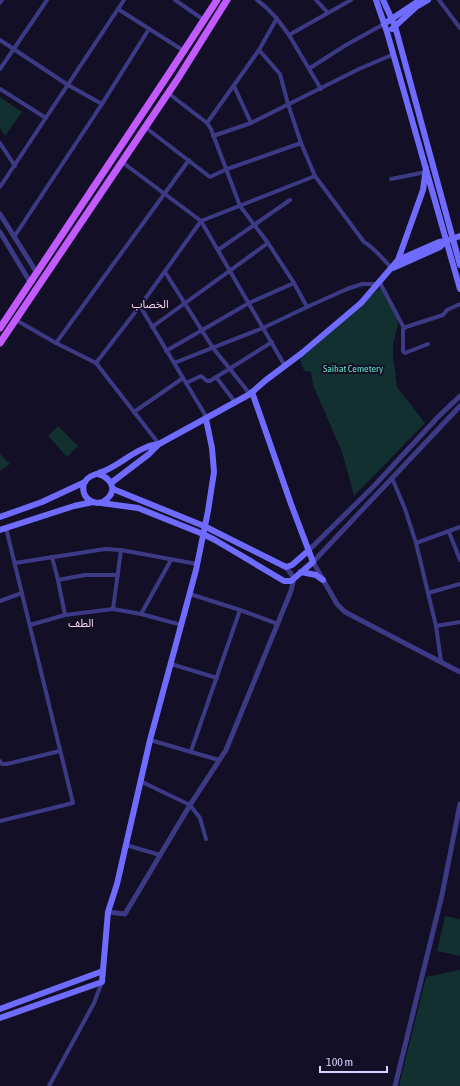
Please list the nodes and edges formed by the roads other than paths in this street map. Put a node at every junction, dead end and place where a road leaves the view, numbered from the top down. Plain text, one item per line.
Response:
1 (2, 0) edge
2 (47, 0) edge
3 (124, 0) edge
4 (174, 0) edge
5 (217, 0) edge
6 (227, 0) edge
7 (257, 0) edge
8 (316, 0) edge
9 (351, 0) edge
10 (376, 0) edge
11 (383, 0) edge
12 (420, 0) edge
13 (428, 0) edge
14 (439, 0) edge
15 (0, 3) edge
16 (118, 9) junction
17 (328, 13) junction
18 (277, 18) junction
19 (204, 20) junction
20 (392, 20) junction
21 (384, 24) junction
22 (395, 26) junction
23 (149, 28) junction
24 (460, 28) edge
25 (387, 32) junction
26 (289, 35) junction
27 (0, 40) edge
28 (13, 49) junction
29 (259, 50) junction
30 (184, 51) junction
31 (394, 54) junction
32 (310, 68) junction
33 (0, 69) edge
34 (68, 85) junction
35 (234, 86) junction
36 (0, 89) edge
37 (321, 89) junction
38 (168, 93) junction
39 (102, 104) junction
40 (288, 104) junction
41 (46, 118) junction
42 (207, 123) junction
43 (251, 123) junction
44 (145, 127) junction
45 (213, 136) junction
46 (0, 143) edge
47 (301, 143) junction
48 (188, 160) junction
49 (122, 162) junction
50 (14, 166) junction
51 (227, 170) junction
52 (426, 170) junction
53 (315, 176) junction
54 (392, 179) dead end
55 (0, 186) edge
56 (165, 193) junction
57 (290, 200) dead end
58 (240, 206) junction
59 (0, 214) edge
60 (201, 221) junction
61 (254, 225) junction
62 (0, 232) edge
63 (460, 236) edge
64 (14, 237) junction
65 (453, 238) junction
66 (446, 241) junction
67 (268, 243) junction
68 (218, 250) junction
69 (398, 260) junction
70 (460, 265) edge
71 (392, 268) junction
72 (230, 271) junction
73 (165, 272) junction
74 (37, 273) junction
75 (30, 282) junction
76 (294, 283) junction
77 (378, 283) junction
78 (460, 289) edge
79 (249, 303) junction
80 (460, 304) edge
81 (185, 305) junction
82 (140, 306) junction
83 (307, 307) junction
84 (16, 320) junction
85 (152, 327) junction
86 (0, 328) edge
87 (263, 328) junction
88 (404, 328) junction
89 (202, 330) junction
90 (272, 342) junction
91 (0, 343) edge
92 (56, 343) junction
93 (428, 344) dead end
94 (214, 348) junction
95 (166, 351) junction
96 (96, 363) junction
97 (174, 363) junction
98 (285, 366) junction
99 (229, 369) junction
100 (216, 377) junction
101 (183, 378) junction
102 (186, 383) junction
103 (251, 393) junction
104 (460, 396) edge
105 (235, 402) junction
106 (460, 406) edge
107 (134, 412) junction
108 (207, 418) junction
109 (159, 444) junction
110 (98, 474) junction
111 (392, 478) junction
112 (84, 482) junction
113 (112, 486) junction
114 (93, 502) junction
115 (101, 503) junction
116 (0, 517) edge
117 (204, 526) junction
118 (460, 527) edge
119 (3, 529) edge
120 (449, 532) junction
121 (203, 534) junction
122 (416, 543) junction
123 (121, 550) junction
124 (308, 552) junction
125 (52, 557) junction
126 (171, 560) junction
127 (460, 560) edge
128 (313, 562) junction
129 (15, 563) junction
130 (197, 564) junction
131 (286, 568) junction
132 (301, 572) junction
133 (118, 575) junction
134 (294, 578) junction
135 (58, 580) junction
136 (323, 580) junction
137 (460, 584) edge
138 (22, 593) junction
139 (428, 593) junction
140 (190, 594) junction
141 (0, 600) edge
142 (113, 609) junction
143 (240, 610) junction
144 (141, 614) junction
145 (65, 615) junction
146 (460, 622) edge
147 (278, 624) junction
148 (30, 625) junction
149 (182, 625) junction
150 (436, 626) junction
151 (441, 661) junction
152 (171, 664) junction
153 (460, 672) edge
154 (217, 678) junction
155 (150, 740) junction
156 (60, 751) junction
157 (191, 751) junction
158 (219, 760) junction
159 (0, 761) edge
160 (140, 781) junction
161 (460, 804) edge
162 (190, 805) junction
163 (0, 821) edge
164 (206, 838) dead end
165 (126, 845) junction
166 (160, 855) junction
167 (108, 912) junction
168 (103, 971) junction
169 (102, 982) junction
170 (0, 1009) edge
171 (0, 1018) edge
172 (49, 1086) edge
173 (395, 1086) edge

1 - 15 street
2 - 28 street
3 - 16 street
4 - 19 street
5 - 19 main road
6 - 38 main road
7 - 18 street
8 - 17 street
9 - 17 street
10 - 21 main road
11 - 20 main road
12 - 20 main road
13 - 22 main road
14 - 24 street
16 - 23 street
16 - 34 street
17 - 26 street
18 - 26 street
18 - 29 street
19 - 30 main road
20 - 21 main road
20 - 22 main road
21 - 25 main road
21 - 32 street
22 - 25 main road
22 - 65 main road
23 - 30 street
23 - 39 street
25 - 31 main road
26 - 32 street
27 - 28 street
28 - 33 street
28 - 34 street
29 - 35 street
29 - 40 street
30 - 74 main road
31 - 37 street
31 - 52 main road
32 - 37 street
34 - 39 street
34 - 41 street
35 - 42 street
35 - 43 street
36 - 41 street
37 - 40 street
38 - 42 street
38 - 44 main road
39 - 64 street
40 - 43 street
40 - 47 street
41 - 50 street
42 - 45 street
43 - 45 street
44 - 48 street
44 - 49 main road
45 - 51 street
46 - 50 street
47 - 51 street
47 - 53 street
48 - 51 street
48 - 56 street
49 - 56 street
49 - 84 main road
50 - 55 street
51 - 58 street
52 - 54 street
52 - 66 main road
52 - 69 main road
53 - 58 street
53 - 71 street
56 - 60 street
56 - 92 street
57 - 61 street
58 - 60 street
58 - 61 street
59 - 64 street
60 - 68 street
60 - 73 street
61 - 67 street
61 - 68 street
62 - 75 street
63 - 65 main road
64 - 74 street
65 - 66 main road
65 - 70 main road
66 - 69 main road
66 - 71 main road
66 - 78 main road
67 - 72 street
67 - 76 street
68 - 72 street
69 - 71 main road
71 - 77 main road
72 - 79 street
72 - 81 street
73 - 81 street
73 - 82 street
74 - 75 main road
75 - 86 main road
76 - 79 street
76 - 83 street
77 - 83 street
77 - 88 street
77 - 98 main road
79 - 87 street
79 - 89 street
80 - 88 street
81 - 85 street
81 - 89 street
82 - 85 street
82 - 96 street
83 - 87 street
84 - 91 main road
84 - 92 street
85 - 95 street
87 - 90 street
87 - 94 street
88 - 93 street
89 - 94 street
89 - 95 street
90 - 98 street
90 - 99 street
92 - 96 street
94 - 97 street
94 - 99 street
95 - 97 street
96 - 107 street
97 - 101 street
98 - 103 main road
99 - 100 street
99 - 103 street
100 - 102 street
100 - 105 street
101 - 102 street
101 - 107 street
102 - 108 street
103 - 105 main road
103 - 124 main road
104 - 124 street
105 - 108 main road
106 - 111 street
107 - 109 street
108 - 109 main road
108 - 117 main road
109 - 110 main road
109 - 113 main road
110 - 112 main road
110 - 113 main road
111 - 122 street
111 - 128 street
112 - 114 main road
112 - 116 main road
113 - 115 main road
113 - 117 main road
114 - 115 main road
114 - 119 main road
115 - 121 main road
117 - 121 main road
117 - 131 main road
118 - 120 street
119 - 129 street
120 - 122 street
120 - 127 street
121 - 130 main road
121 - 134 main road
122 - 139 street
123 - 125 street
123 - 126 street
123 - 133 street
124 - 128 main road
124 - 131 main road
125 - 129 street
125 - 135 street
126 - 130 street
126 - 144 street
128 - 132 main road
128 - 136 street
129 - 138 street
130 - 140 main road
131 - 134 street
132 - 134 main road
132 - 136 main road
133 - 135 street
133 - 142 street
134 - 147 street
135 - 145 street
136 - 151 street
137 - 139 street
138 - 141 street
138 - 148 street
139 - 150 street
140 - 143 street
140 - 149 main road
142 - 144 street
142 - 145 street
143 - 147 street
143 - 154 street
144 - 149 street
145 - 148 street
146 - 150 street
147 - 158 street
148 - 156 street
149 - 152 main road
150 - 151 street
151 - 153 street
152 - 154 street
152 - 155 main road
154 - 157 street
155 - 157 street
155 - 160 main road
156 - 159 street
156 - 163 street
157 - 158 street
158 - 162 street
160 - 162 street
160 - 165 main road
161 - 173 street
162 - 164 street
162 - 166 street
165 - 166 street
165 - 167 main road
166 - 167 street
167 - 168 main road
168 - 169 main road
168 - 170 main road
169 - 171 main road
169 - 172 street

